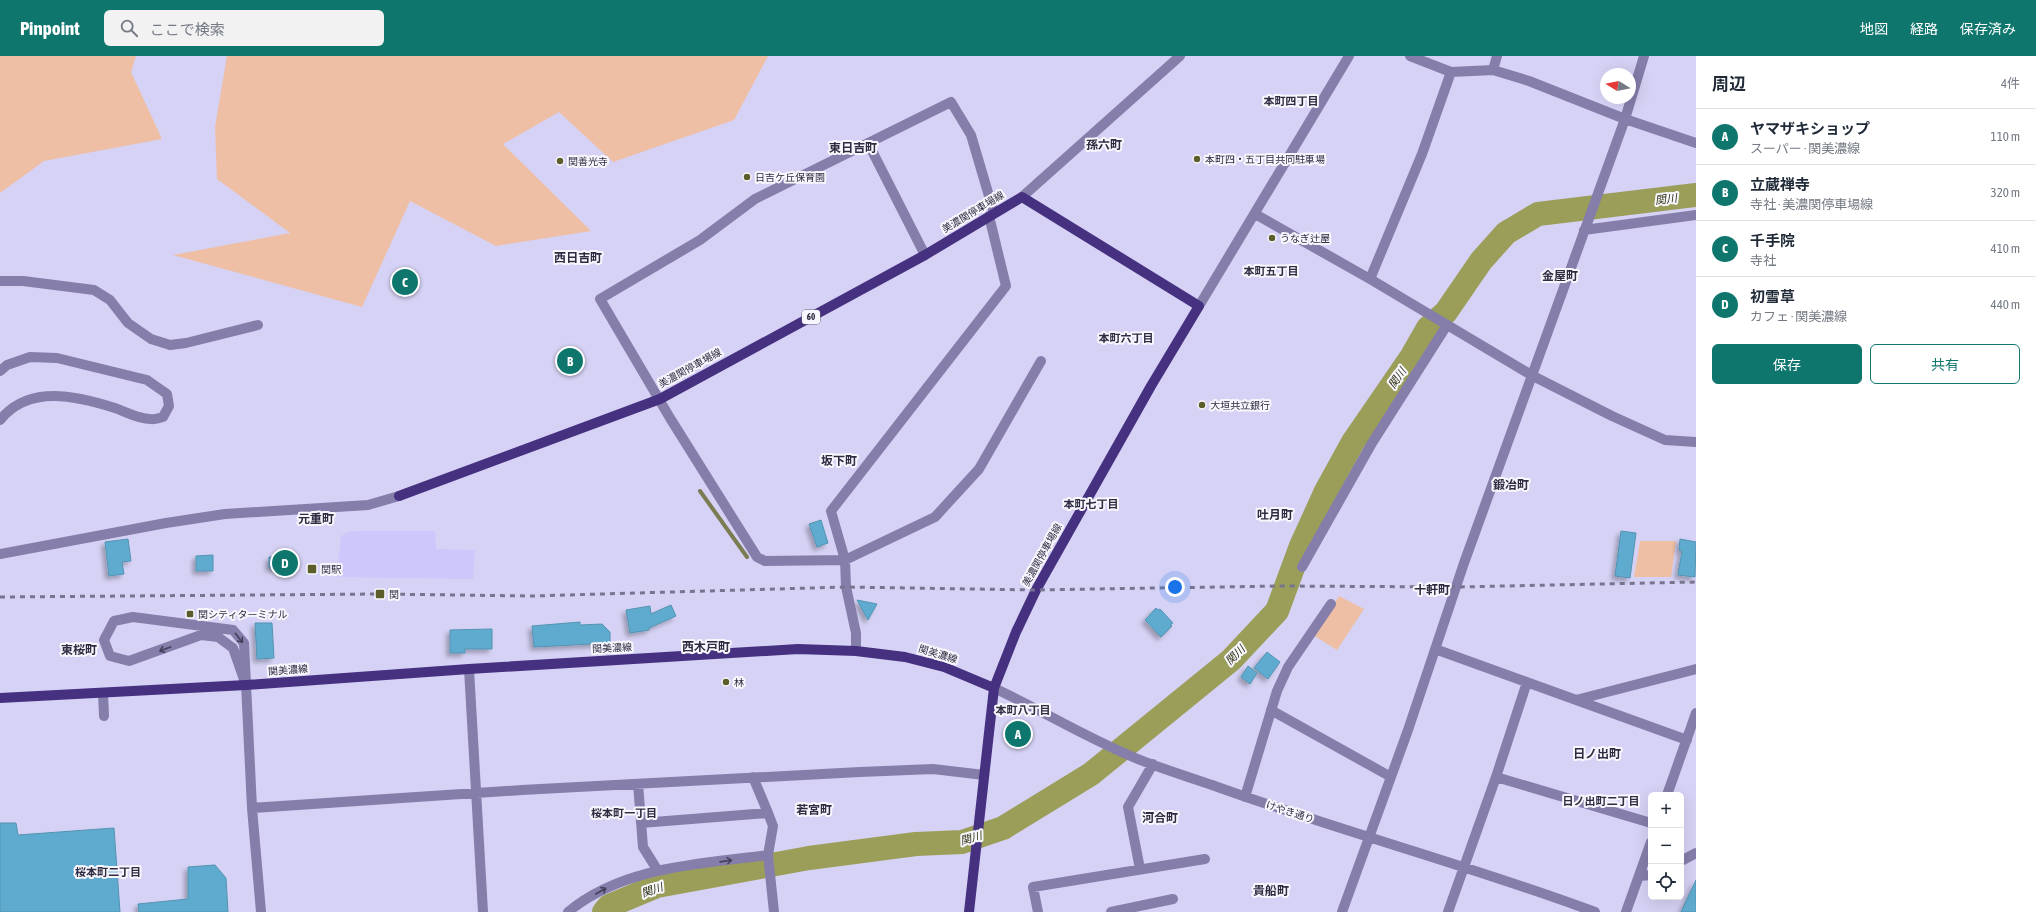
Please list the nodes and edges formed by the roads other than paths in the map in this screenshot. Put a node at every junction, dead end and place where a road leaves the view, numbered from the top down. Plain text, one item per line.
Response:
1 (1180, 56) edge
2 (1349, 56) edge
3 (1410, 56) edge
4 (1497, 56) edge
5 (1644, 56) edge
6 (1493, 70) junction
7 (1451, 72) junction
8 (1625, 119) junction
9 (1696, 142) edge
10 (868, 143) junction
11 (1022, 197) junction
12 (992, 214) junction
13 (1255, 214) junction
14 (1696, 216) edge
15 (1586, 226) junction
16 (925, 255) junction
17 (1370, 279) junction
18 (0, 281) edge
19 (1199, 306) junction
20 (258, 325) dead end
21 (1446, 325) junction
22 (1040, 361) dead end
23 (0, 371) edge
24 (1533, 376) junction
25 (660, 399) junction
26 (0, 420) edge
27 (1696, 442) edge
28 (399, 496) joint
29 (0, 554) edge
30 (845, 560) junction
31 (1302, 567) dead end
32 (1331, 604) dead end
33 (1435, 649) junction
34 (856, 651) junction
35 (469, 669) junction
36 (1696, 669) edge
37 (1527, 682) junction
38 (246, 685) junction
39 (994, 688) junction
40 (103, 693) junction
41 (0, 698) edge
42 (1576, 700) junction
43 (1271, 710) junction
44 (1696, 713) edge
45 (104, 716) dead end
46 (1687, 740) junction
47 (1153, 764) junction
48 (984, 775) junction
49 (753, 777) junction
50 (1391, 777) junction
51 (1496, 777) junction
52 (638, 784) junction
53 (1669, 792) edge
54 (477, 793) junction
55 (1245, 797) junction
56 (252, 808) junction
57 (768, 813) junction
58 (1648, 822) edge
59 (641, 823) junction
60 (1369, 837) junction
61 (1648, 850) edge
62 (1696, 853) edge
63 (768, 855) junction
64 (1205, 859) dead end
65 (1684, 859) edge
66 (1464, 866) junction
67 (1140, 869) junction
68 (658, 871) junction
69 (1648, 875) edge
70 (1639, 876) junction
71 (1173, 899) dead end
72 (260, 912) edge
73 (480, 912) edge
74 (483, 912) edge
75 (568, 912) edge
76 (774, 912) edge
77 (969, 912) edge
78 (1038, 912) edge
79 (1111, 912) edge
80 (1342, 912) edge
81 (1448, 912) edge
82 (1595, 912) edge
83 (1626, 912) edge

1 - 11 street
2 - 13 street
3 - 7 street
4 - 6 street
5 - 8 street
6 - 7 street
6 - 8 street
7 - 17 street
8 - 9 street
8 - 15 street
10 - 12 street
10 - 16 street
10 - 25 street
11 - 12 main road, 美濃関停車場線 / 60
11 - 19 main road
12 - 16 main road, 美濃関停車場線 / 60
12 - 30 street
13 - 17 street
13 - 19 street
14 - 15 street
15 - 24 street
16 - 25 main road, 美濃関停車場線 / 60
17 - 21 street
18 - 20 street
19 - 39 main road, 美濃関停車場線
21 - 24 street
21 - 31 street
22 - 30 street
23 - 26 street
24 - 27 street
24 - 33 street
25 - 28 main road, 美濃関停車場線 / 60
25 - 30 street
28 - 29 street
30 - 34 street
32 - 43 street
33 - 37 street
33 - 50 street
34 - 35 main road, 関美濃線
34 - 39 main road, 関美濃線
35 - 38 main road, 関美濃線
35 - 54 street
36 - 42 street
37 - 42 street
37 - 51 street
38 -> 38 street
38 - 40 main road, 関美濃線
38 - 56 street
39 - 47 street, けやき通り
39 - 48 main road
40 - 41 main road, 関美濃線
40 - 45 street
42 - 46 street
43 - 50 street
43 - 55 street
44 - 46 street
46 - 53 street
47 - 55 street, けやき通り
47 - 67 street
48 - 49 street
48 - 77 main road
49 - 52 street
49 - 57 street
50 - 60 street
51 - 58 street
51 - 66 street
52 - 54 street
52 - 59 street
54 - 56 street
54 - 74 street
55 - 60 street, けやき通り
56 - 72 street
57 - 59 street
57 - 63 street
59 - 68 street
60 - 66 street, けやき通り
60 - 80 street
61 - 70 street
62 - 65 street
68 -> 63 street
63 - 76 street
64 - 67 street
66 - 81 street
66 - 82 street, けやき通り
67 - 78 street
75 -> 68 street
69 - 70 street
70 - 83 street
71 - 79 street
73 - 74 street

